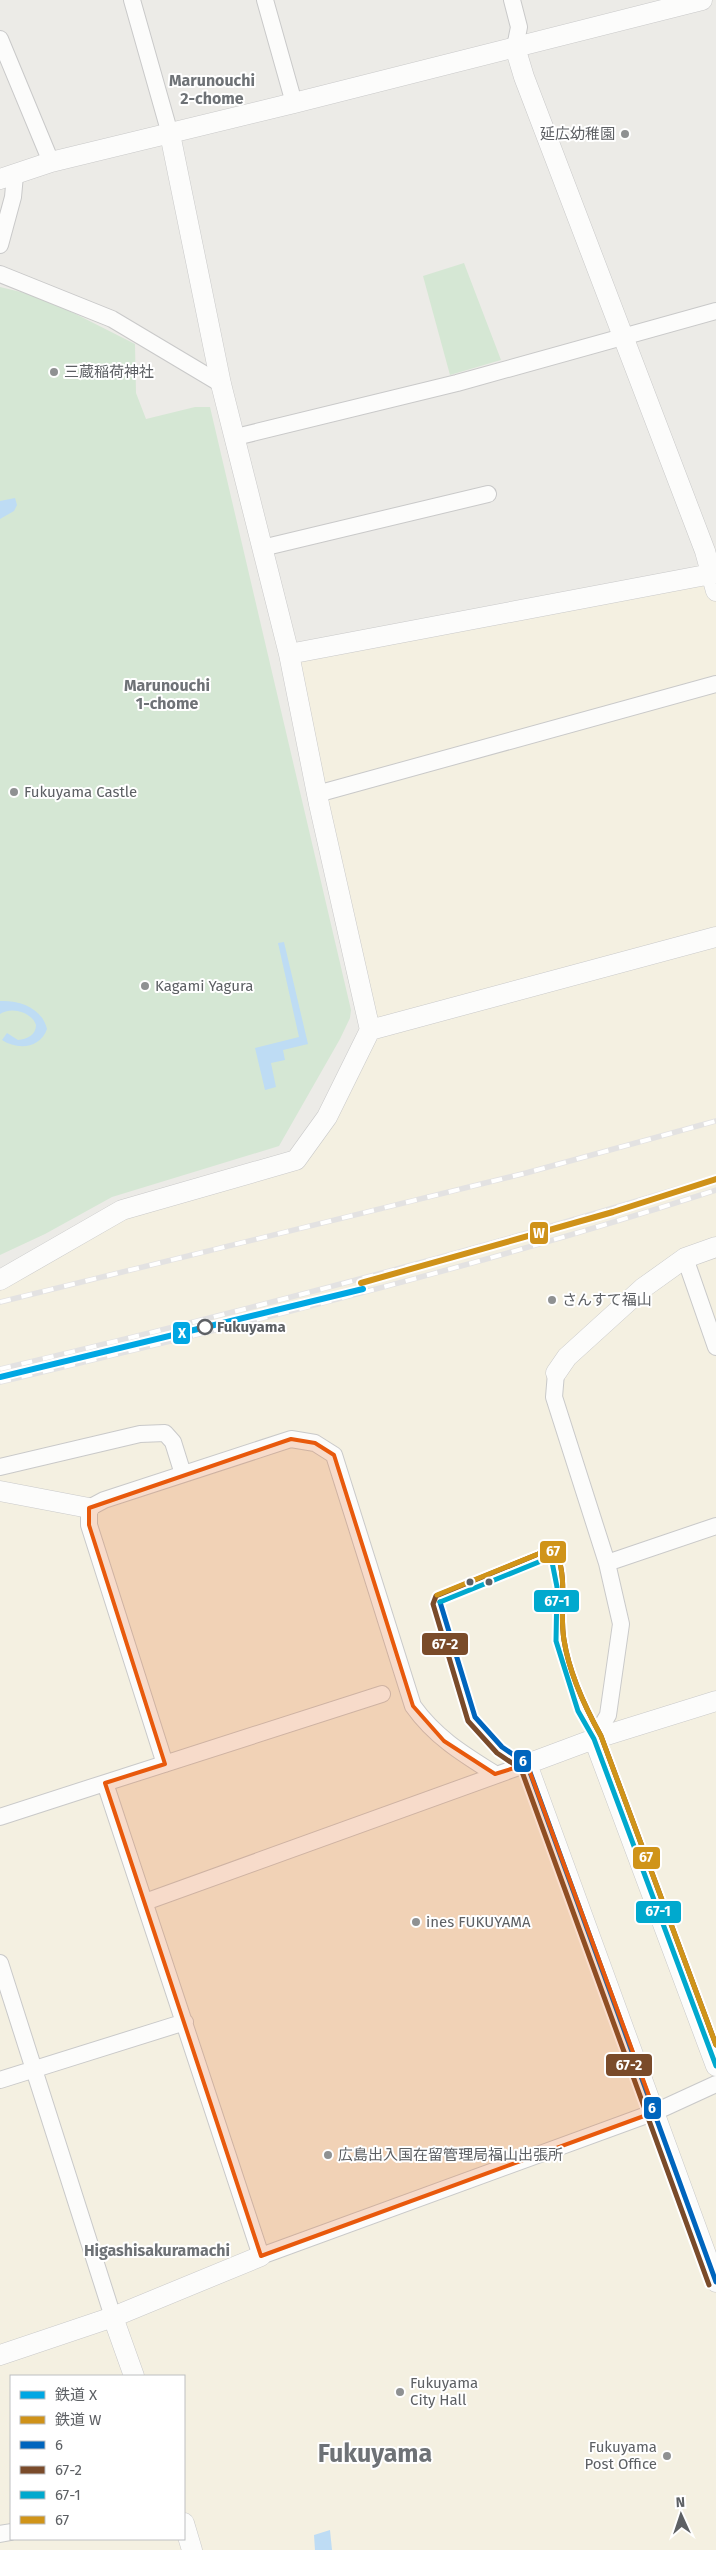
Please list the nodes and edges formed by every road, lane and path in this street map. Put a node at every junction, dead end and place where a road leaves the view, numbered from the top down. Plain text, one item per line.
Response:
1 (132, 0) edge
2 (265, 0) edge
3 (512, 0) edge
4 (702, 0) edge
5 (0, 39) edge
6 (516, 47) junction
7 (294, 104) junction
8 (170, 134) junction
9 (51, 162) junction
10 (8, 177) edge
11 (0, 245) edge
12 (0, 274) edge
13 (716, 311) edge
14 (623, 337) junction
15 (221, 384) junction
16 (236, 437) junction
17 (488, 494) dead end
18 (262, 548) junction
19 (715, 580) edge
20 (289, 654) junction
21 (716, 684) edge
22 (317, 794) junction
23 (716, 937) edge
24 (370, 1030) junction
25 (716, 1246) edge
26 (685, 1258) junction
27 (0, 1280) edge
28 (716, 1347) edge
29 (556, 1373) joint
30 (0, 1467) edge
31 (183, 1474) junction
32 (0, 1491) edge
33 (89, 1508) junction
34 (716, 1526) edge
35 (607, 1563) junction
36 (382, 1694) dead end
37 (716, 1701) edge
38 (594, 1739) junction
39 (165, 1764) junction
40 (527, 1764) junction
41 (495, 1774) junction
42 (105, 1783) junction
43 (0, 1818) edge
44 (145, 1902) junction
45 (0, 1963) edge
46 (185, 2022) junction
47 (716, 2066) edge
48 (33, 2070) junction
49 (0, 2080) edge
50 (716, 2084) edge
51 (655, 2112) junction
52 (261, 2256) junction
53 (716, 2282) edge
54 (113, 2317) junction
55 (0, 2355) edge
56 (134, 2375) edge
57 (185, 2526) edge
58 (192, 2550) edge

1 - 8 street
2 - 7 street
3 - 6 street
4 - 6 street
5 - 9 street
6 - 7 street
6 - 14 street
7 - 8 street
8 - 9 street
8 - 15 street
9 - 10 street
10 - 11 street
12 - 15 street
13 - 14 street
14 - 16 street
14 - 19 street
15 - 16 street
16 - 18 street
17 - 18 street
18 - 20 street
19 - 20 street
20 - 22 street
21 - 22 street
22 - 24 street
23 - 24 street
24 - 27 street
25 - 26 street
26 - 28 street
26 - 29 street
29 - 35 street
30 - 31 street
31 - 33 street
31 - 41 street
32 - 33 street
33 - 39 street
34 - 35 street
35 - 38 street
36 - 39 street
37 - 38 street
38 - 40 street
38 - 47 street
39 - 42 street
40 - 41 street
40 - 51 street
41 - 44 street
42 - 43 street
42 - 44 street
44 - 46 street
45 - 48 street
46 - 48 street
46 - 52 street
48 - 49 street
48 - 54 street
50 - 51 street
51 - 52 street
51 - 53 street
52 - 54 street
54 - 55 street
54 - 56 street
57 - 58 street

